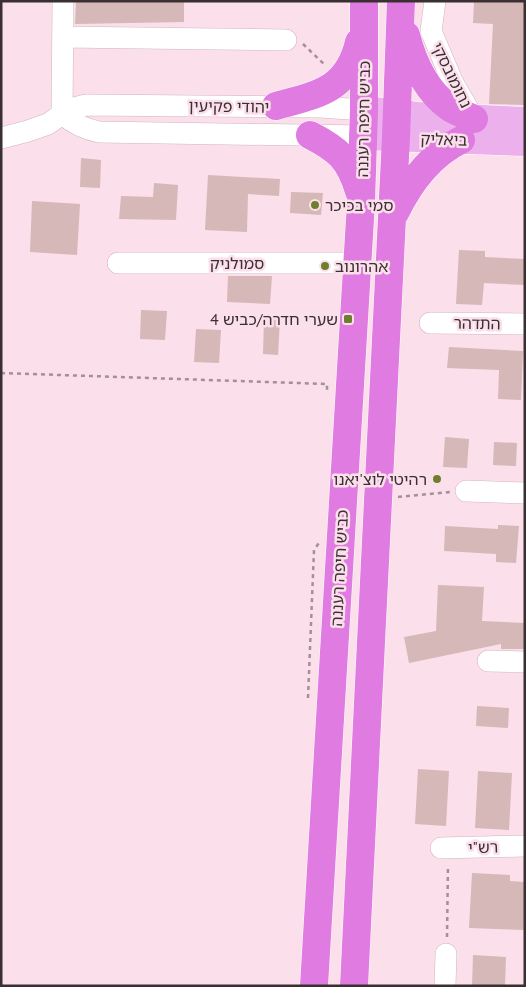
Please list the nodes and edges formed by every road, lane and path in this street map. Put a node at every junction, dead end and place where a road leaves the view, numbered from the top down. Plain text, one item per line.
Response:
1 (63, 1) edge
2 (435, 1) edge
3 (364, 8) edge
4 (401, 8) edge
5 (63, 37) junction
6 (293, 41) joint
7 (341, 79) junction
8 (276, 106) junction
9 (62, 114) junction
10 (525, 121) edge
11 (364, 123) junction
12 (396, 126) junction
13 (468, 129) junction
14 (310, 135) junction
15 (1, 138) edge
16 (525, 142) edge
17 (361, 202) junction
18 (392, 222) junction
19 (118, 262) dead end
20 (357, 263) junction
21 (430, 323) dead end
22 (525, 324) edge
23 (1, 373) edge
24 (327, 394) dead end
25 (466, 491) joint
26 (525, 493) edge
27 (396, 497) dead end
28 (322, 540) dead end
29 (488, 661) dead end
30 (525, 662) edge
31 (308, 699) dead end
32 (525, 846) edge
33 (445, 848) joint
34 (446, 954) joint
35 (314, 986) edge
36 (354, 986) edge
37 (445, 986) edge

1 - 5 street
2 - 13 street, נחומובסקי
3 - 7 highway
3 - 11 highway, כביש חיפה רעננה
4 - 12 highway, כביש חיפה רעננה
4 - 13 highway
5 - 6 street
5 - 9 street
6 - 7 path
7 - 8 highway
8 - 9 street, יהודי פקיעין
8 - 11 street, יהודי פקיעין
9 - 14 street, יהודי פקיעין
9 - 15 street, יהודי פקיעין
10 - 13 main road, ביאליק
11 - 12 main road, יהודי פקיעין
11 - 14 street, יהודי פקיעין
11 - 17 highway, כביש חיפה רעננה
12 - 13 main road, ביאליק
12 - 18 highway, כביש חיפה רעננה
13 - 16 main road, ביאליק
13 - 18 highway
14 - 17 highway
17 - 20 highway, כביש חיפה רעננה
18 - 36 highway, כביש חיפה רעננה
19 - 20 street, סמולניק
20 - 35 highway, כביש חיפה רעננה
21 - 22 street, התדהר
23 - 24 path
25 - 26 street
25 - 27 path
28 - 31 path
29 - 30 street
32 - 33 street, רש"י
33 - 34 path
34 - 37 street

